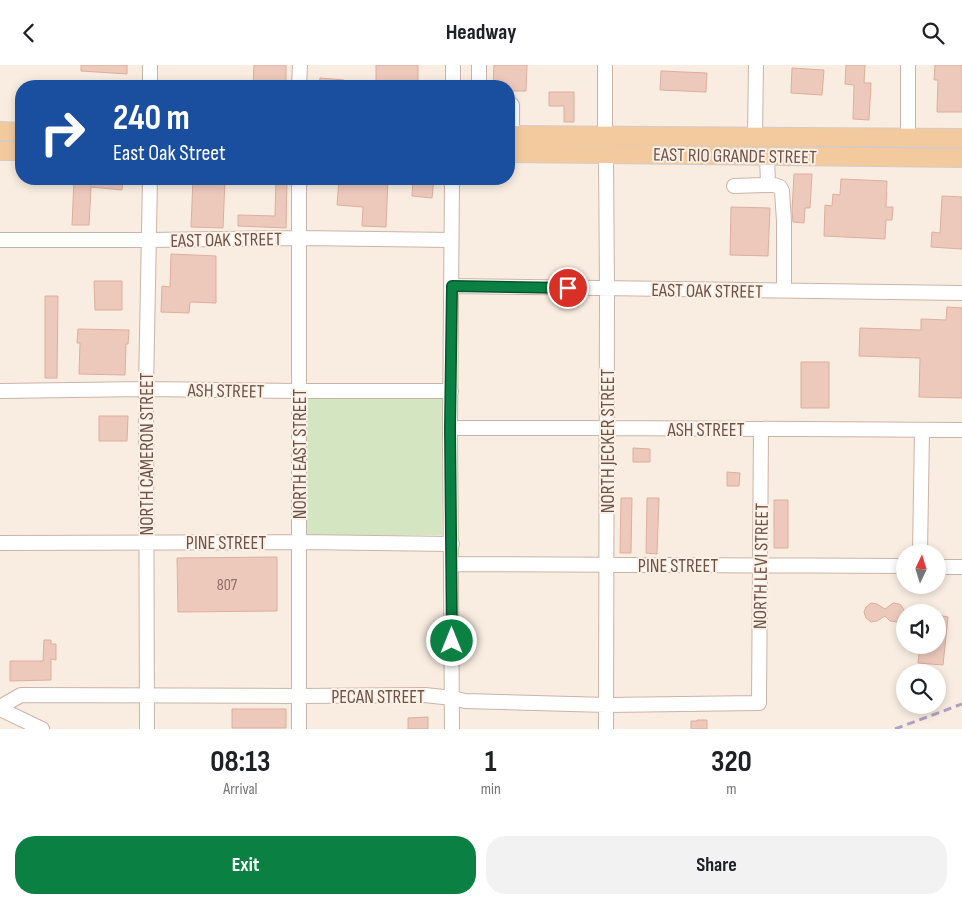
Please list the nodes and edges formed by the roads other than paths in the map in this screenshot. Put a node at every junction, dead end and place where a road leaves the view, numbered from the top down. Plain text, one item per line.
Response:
1 (150, 65) edge
2 (300, 65) edge
3 (453, 65) edge
4 (479, 65) edge
5 (605, 65) edge
6 (756, 65) edge
7 (908, 65) edge
8 (150, 80) edge
9 (299, 80) edge
10 (453, 80) edge
11 (479, 80) edge
12 (0, 131) edge
13 (15, 132) edge
14 (515, 135) edge
15 (605, 136) junction
16 (756, 137) junction
17 (908, 138) junction
18 (962, 139) edge
19 (0, 151) edge
20 (15, 151) edge
21 (515, 153) edge
22 (606, 154) junction
23 (767, 155) junction
24 (962, 157) edge
25 (150, 185) edge
26 (299, 185) edge
27 (452, 185) edge
28 (768, 185) junction
29 (734, 186) dead end
30 (300, 238) junction
31 (0, 240) edge
32 (148, 240) junction
33 (452, 240) junction
34 (452, 286) junction
35 (608, 288) junction
36 (784, 291) junction
37 (962, 293) edge
38 (146, 389) junction
39 (0, 391) edge
40 (300, 391) junction
41 (451, 391) junction
42 (450, 428) junction
43 (607, 428) junction
44 (761, 429) junction
45 (922, 430) junction
46 (962, 430) edge
47 (146, 542) junction
48 (299, 542) junction
49 (0, 543) edge
50 (452, 544) junction
51 (920, 544) edge
52 (451, 564) junction
53 (607, 565) junction
54 (760, 565) junction
55 (896, 566) edge
56 (946, 567) edge
57 (962, 567) edge
58 (147, 695) junction
59 (300, 696) junction
60 (452, 698) junction
61 (759, 703) joint
62 (607, 705) junction
63 (0, 708) edge
64 (42, 729) edge
65 (147, 729) edge
66 (299, 729) edge
67 (452, 729) edge
68 (606, 729) edge

1 - 8 street
2 - 9 street
3 - 10 street
4 - 11 street
5 - 15 street
6 - 16 street
7 - 17 street
12 - 13 main road
14 - 15 main road, EAST RIO GRANDE STREET
15 - 16 main road, EAST RIO GRANDE STREET
16 - 17 main road, EAST RIO GRANDE STREET
17 - 18 main road, EAST RIO GRANDE STREET
19 - 20 main road
21 - 22 main road, EAST RIO GRANDE STREET
22 - 23 main road, EAST RIO GRANDE STREET
22 - 35 street, NORTH JECKER STREET
23 - 24 main road, EAST RIO GRANDE STREET
23 - 28 street
25 - 32 street, NORTH CAMERON STREET
26 - 30 street, NORTH EAST STREET
27 - 33 street
28 - 29 street
28 - 36 street
30 - 32 street, EAST OAK STREET
30 - 33 street, EAST OAK STREET
30 - 40 street, NORTH EAST STREET
31 - 32 street, EAST OAK STREET
32 - 38 street, NORTH CAMERON STREET
33 - 34 street
34 - 35 street, EAST OAK STREET
34 - 41 street
35 - 36 street, EAST OAK STREET
35 - 43 street, NORTH JECKER STREET
36 - 37 street, EAST OAK STREET
38 - 39 street, ASH STREET
38 - 40 street, ASH STREET
38 - 47 street, NORTH CAMERON STREET
40 - 41 street, ASH STREET
40 - 48 street, NORTH EAST STREET
41 - 42 street
42 - 43 street, ASH STREET
42 - 50 street
43 - 44 street, ASH STREET
43 - 53 street, NORTH JECKER STREET
44 - 45 street, ASH STREET
44 - 54 street, NORTH LEVI STREET
45 - 46 street, ASH STREET
45 - 51 street
47 - 48 street, PINE STREET
47 - 49 street, PINE STREET
47 - 58 street, NORTH CAMERON STREET
48 - 50 street, PINE STREET
48 - 59 street, NORTH EAST STREET
50 - 52 street
52 - 53 street, PINE STREET
52 - 60 street
53 - 54 street, PINE STREET
53 - 62 street, NORTH JECKER STREET
54 - 55 street, PINE STREET
54 - 61 street, NORTH LEVI STREET
56 - 57 street
58 - 59 street, PECAN STREET
58 - 63 street, PECAN STREET
58 - 65 street, NORTH CAMERON STREET
59 - 60 street, PECAN STREET
59 - 66 street, NORTH EAST STREET
60 - 62 street, PECAN STREET
60 - 67 street
61 - 62 street, PECAN STREET
62 - 68 street, NORTH JECKER STREET
63 - 64 street

